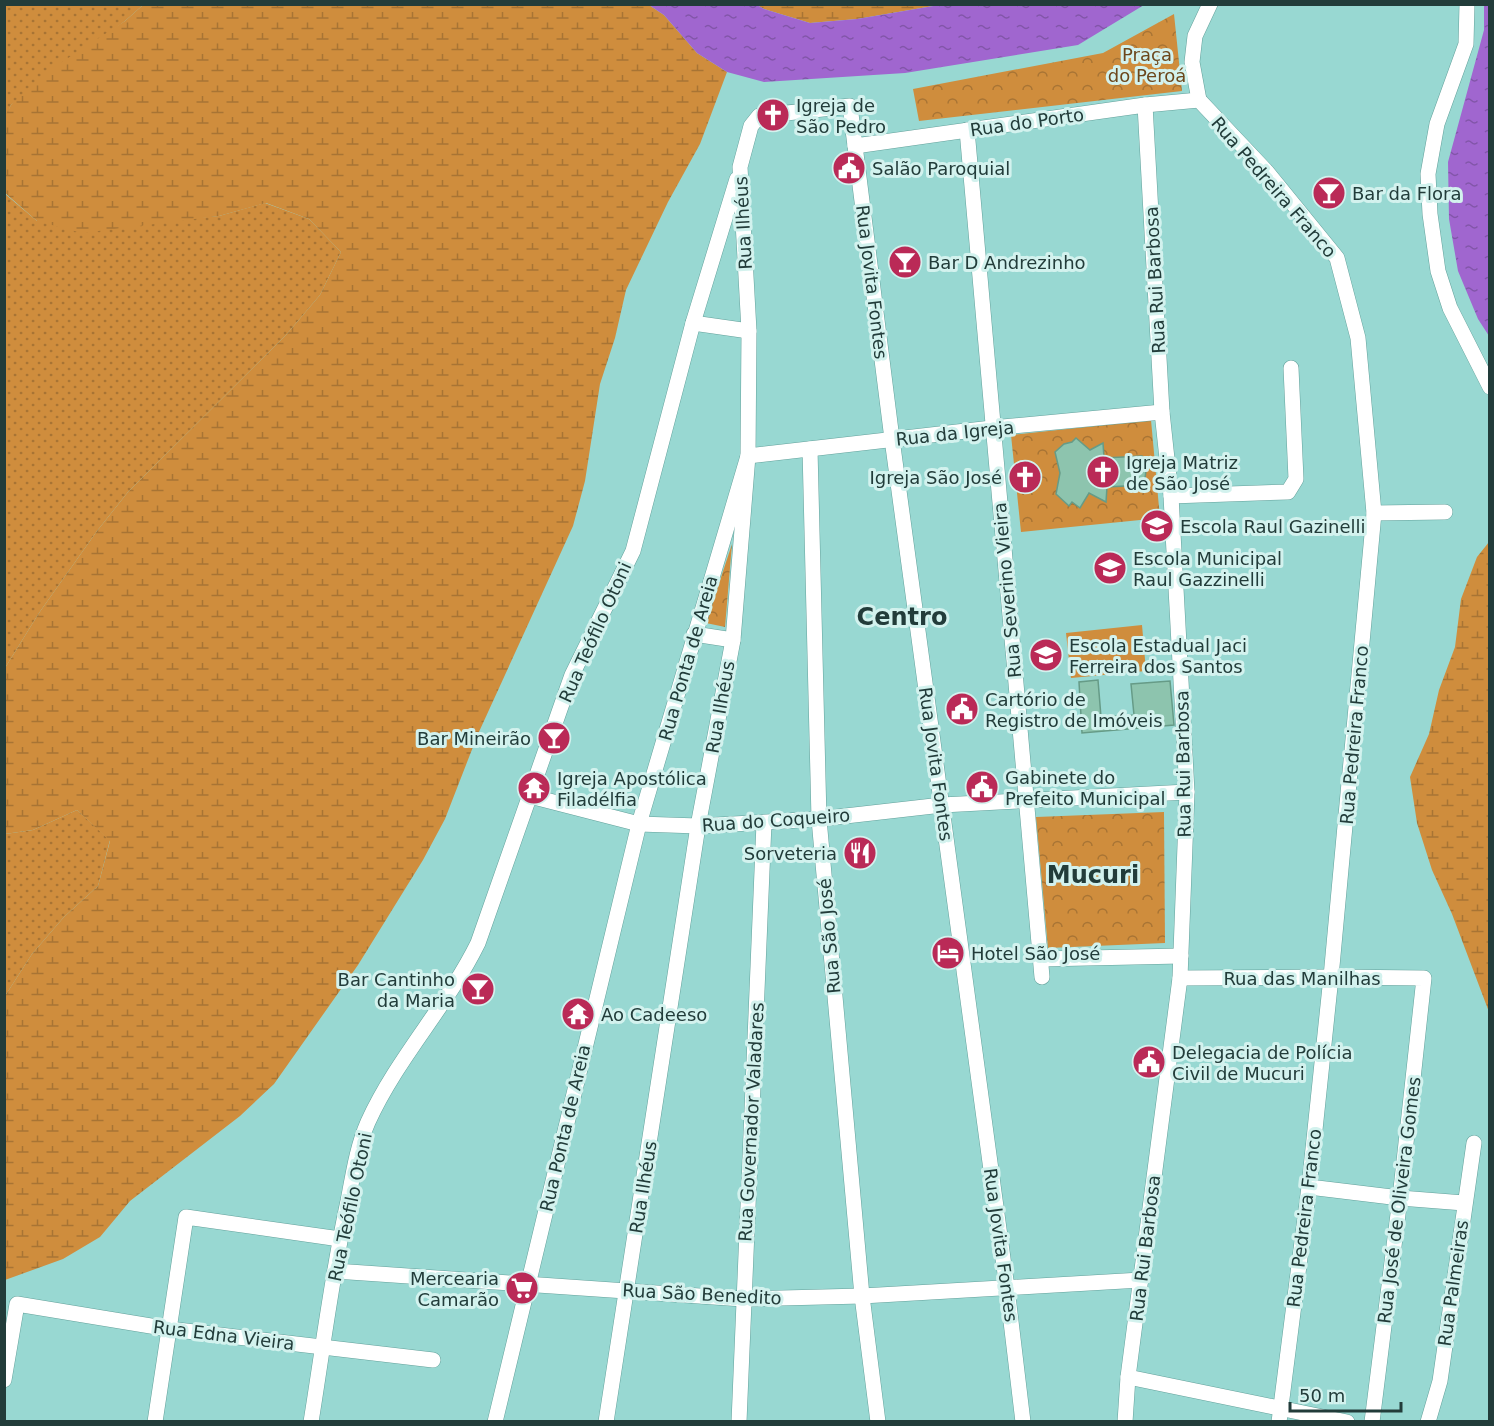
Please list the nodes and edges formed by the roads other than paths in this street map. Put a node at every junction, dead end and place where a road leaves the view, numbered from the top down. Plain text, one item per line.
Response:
1 (1210, 4) edge
2 (1467, 4) edge
3 (1199, 100) junction
4 (1145, 105) junction
5 (850, 106) joint
6 (967, 130) junction
7 (855, 146) junction
8 (740, 167) junction
9 (693, 323) junction
10 (749, 331) junction
11 (1291, 368) dead end
12 (1490, 387) edge
13 (1162, 412) junction
14 (992, 428) junction
15 (892, 440) junction
16 (810, 449) junction
17 (748, 456) junction
18 (1171, 496) junction
19 (1445, 512) dead end
20 (1374, 513) junction
21 (694, 634) junction
22 (733, 640) junction
23 (1187, 792) junction
24 (530, 796) junction
25 (1025, 800) junction
26 (942, 805) junction
27 (819, 819) junction
28 (639, 824) junction
29 (764, 824) junction
30 (699, 826) junction
31 (1181, 956) junction
32 (1041, 959) junction
33 (1042, 977) dead end
34 (1332, 977) junction
35 (1180, 978) junction
36 (1424, 978) joint
37 (1473, 1143) dead end
38 (1309, 1187) junction
39 (1400, 1198) junction
40 (1464, 1203) junction
41 (340, 1239) junction
42 (335, 1271) junction
43 (1141, 1280) junction
44 (528, 1283) junction
45 (1008, 1288) junction
46 (627, 1290) junction
47 (862, 1296) junction
48 (743, 1299) junction
49 (169, 1329) junction
50 (8, 1333) edge
51 (323, 1347) junction
52 (433, 1360) dead end
53 (1128, 1377) junction
54 (4, 1380) edge
55 (1279, 1415) edge
56 (1341, 1421) edge
57 (155, 1422) edge
58 (311, 1422) edge
59 (495, 1422) edge
60 (606, 1422) edge
61 (739, 1422) edge
62 (878, 1422) edge
63 (1023, 1422) edge
64 (1125, 1422) edge
65 (1372, 1422) edge
66 (1428, 1422) edge

1 - 3 street
2 - 12 street
3 - 4 street, Rua do Porto
3 - 20 street, Rua Pedreira Franco
4 - 6 street, Rua do Porto
4 - 13 street, Rua Rui Barbosa
5 - 7 street, Rua Jovita Fontes
5 - 8 street, Rua Ilhéus
6 - 7 street, Rua do Porto
6 - 14 street, Rua Severino Vieira
7 - 15 street, Rua Jovita Fontes
8 - 9 street, Rua Teófilo Otoni
8 - 10 street, Rua Ilhéus
9 - 10 street
9 - 24 street, Rua Teófilo Otoni
10 - 17 street, Rua Ilhéus
11 - 18 street
13 - 14 street, Rua da Igreja
13 - 18 street, Rua Rui Barbosa
14 - 15 street, Rua da Igreja
14 - 25 street, Rua Severino Vieira
15 - 16 street, Rua da Igreja
15 - 26 street, Rua Jovita Fontes
16 - 17 street, Rua da Igreja
16 - 27 street, Rua São José
17 - 21 street, Rua Ponta de Areia
17 - 22 street, Rua Ilhéus
18 - 23 street, Rua Rui Barbosa
19 - 20 street
20 - 34 street, Rua Pedreira Franco
21 - 22 street
21 - 28 street, Rua Ponta de Areia
22 - 30 street, Rua Ilhéus
23 - 25 street, Rua do Coqueiro
23 - 31 street, Rua Rui Barbosa
24 - 28 street, Rua do Coqueiro
24 - 41 street, Rua Teófilo Otoni
25 - 26 street, Rua do Coqueiro
25 - 32 street, Rua Severino Vieira
26 - 27 street, Rua do Coqueiro
26 - 45 street, Rua Jovita Fontes
27 - 29 street, Rua do Coqueiro
27 - 47 street, Rua São José
28 - 30 street, Rua do Coqueiro
28 - 44 street, Rua Ponta de Areia
29 - 30 street, Rua do Coqueiro
29 - 48 street, Rua Governador Valadares
30 - 46 street, Rua Ilhéus
31 - 32 street
31 - 35 street, Rua Rui Barbosa
32 - 33 street, Rua Severino Vieira
34 - 35 street, Rua das Manilhas
34 - 36 street, Rua das Manilhas
34 - 38 street, Rua Pedreira Franco
35 - 43 street, Rua Rui Barbosa
36 - 39 street, Rua José de Oliveira Gomes
37 - 40 street, Rua Palmeiras
38 - 39 street
38 - 55 street, Rua Pedreira Franco
39 - 40 street
39 - 65 street, Rua José de Oliveira Gomes
40 - 66 street, Rua Palmeiras
41 - 42 street, Rua Teófilo Otoni
41 - 49 street
42 - 44 street, Rua São Benedito
42 - 51 street, Rua Teófilo Otoni
43 - 45 street, Rua São Benedito
43 - 53 street, Rua Rui Barbosa
44 - 46 street, Rua São Benedito
44 - 59 street, Rua Ponta de Areia
45 - 47 street, Rua São Benedito
45 - 63 street, Rua Jovita Fontes
46 - 48 street, Rua São Benedito
46 - 60 street, Rua Ilhéus
47 - 48 street, Rua São Benedito
47 - 62 street, Rua São José
48 - 61 street, Rua Governador Valadares
49 - 50 street, Rua Edna Vieira
49 - 51 street, Rua Edna Vieira
49 - 57 street
50 - 54 street
51 - 52 street, Rua Edna Vieira
51 - 58 street, Rua Teófilo Otoni
53 - 55 street
53 - 64 street, Rua Rui Barbosa
55 - 56 street

